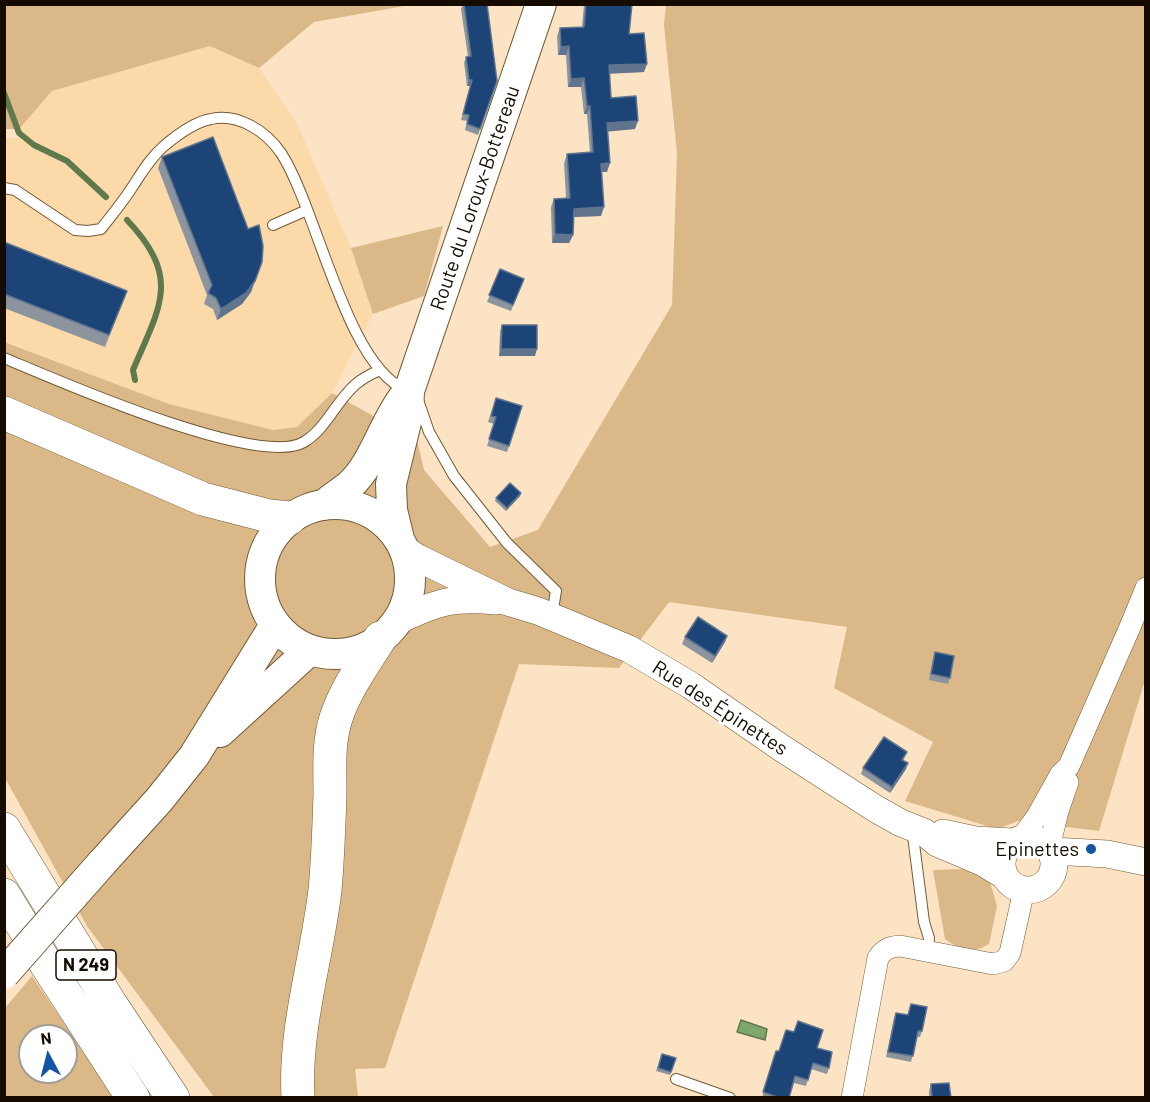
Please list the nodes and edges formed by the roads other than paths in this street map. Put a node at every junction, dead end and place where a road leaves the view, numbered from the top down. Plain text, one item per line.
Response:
1 (541, 4) edge
2 (4, 188) edge
3 (307, 210) junction
4 (273, 225) dead end
5 (4, 358) edge
6 (380, 370) junction
7 (409, 391) junction
8 (4, 412) edge
9 (324, 505) junction
10 (290, 518) junction
11 (401, 544) junction
12 (1146, 588) edge
13 (508, 602) junction
14 (548, 615) junction
15 (275, 625) junction
16 (389, 630) junction
17 (310, 650) junction
18 (194, 756) junction
19 (1069, 766) junction
20 (4, 829) edge
21 (918, 830) junction
22 (1017, 840) junction
23 (1052, 857) junction
24 (1145, 862) edge
25 (1014, 883) junction
26 (4, 895) edge
27 (928, 951) junction
28 (4, 974) edge
29 (676, 1079) dead end
30 (133, 1098) edge
31 (173, 1098) edge
32 (298, 1098) edge
33 (730, 1098) edge
34 (852, 1098) edge

1 - 7 main road, Route du Loroux-Bottereau
2 - 3 lane
3 - 4 lane
3 - 6 lane
5 - 6 lane
6 - 7 lane
7 - 9 main road, Route du Loroux-Bottereau
7 - 11 main road, Route du Loroux-Bottereau
7 - 14 lane
8 - 10 highway
9 - 10 main road
9 - 11 main road
10 - 15 main road
11 - 13 street, Rue des Épinettes
11 - 16 main road
12 - 19 street
13 - 14 street, Rue des Épinettes
13 - 16 street, Rue des Épinettes
14 - 21 street, Rue des Épinettes
15 - 17 main road
15 - 18 main road
16 - 17 main road
16 - 32 highway
17 - 18 main road
18 - 28 main road, bridge
19 - 22 street
19 - 23 street
20 - 31 highway, N 249
21 - 22 street, Rue des Épinettes
21 - 25 street, Rue des Épinettes
21 - 27 lane
22 - 23 street
22 - 25 street
23 - 24 street
23 - 25 street
25 - 27 street
26 - 30 highway, N 249
27 - 34 street
29 - 33 lane

